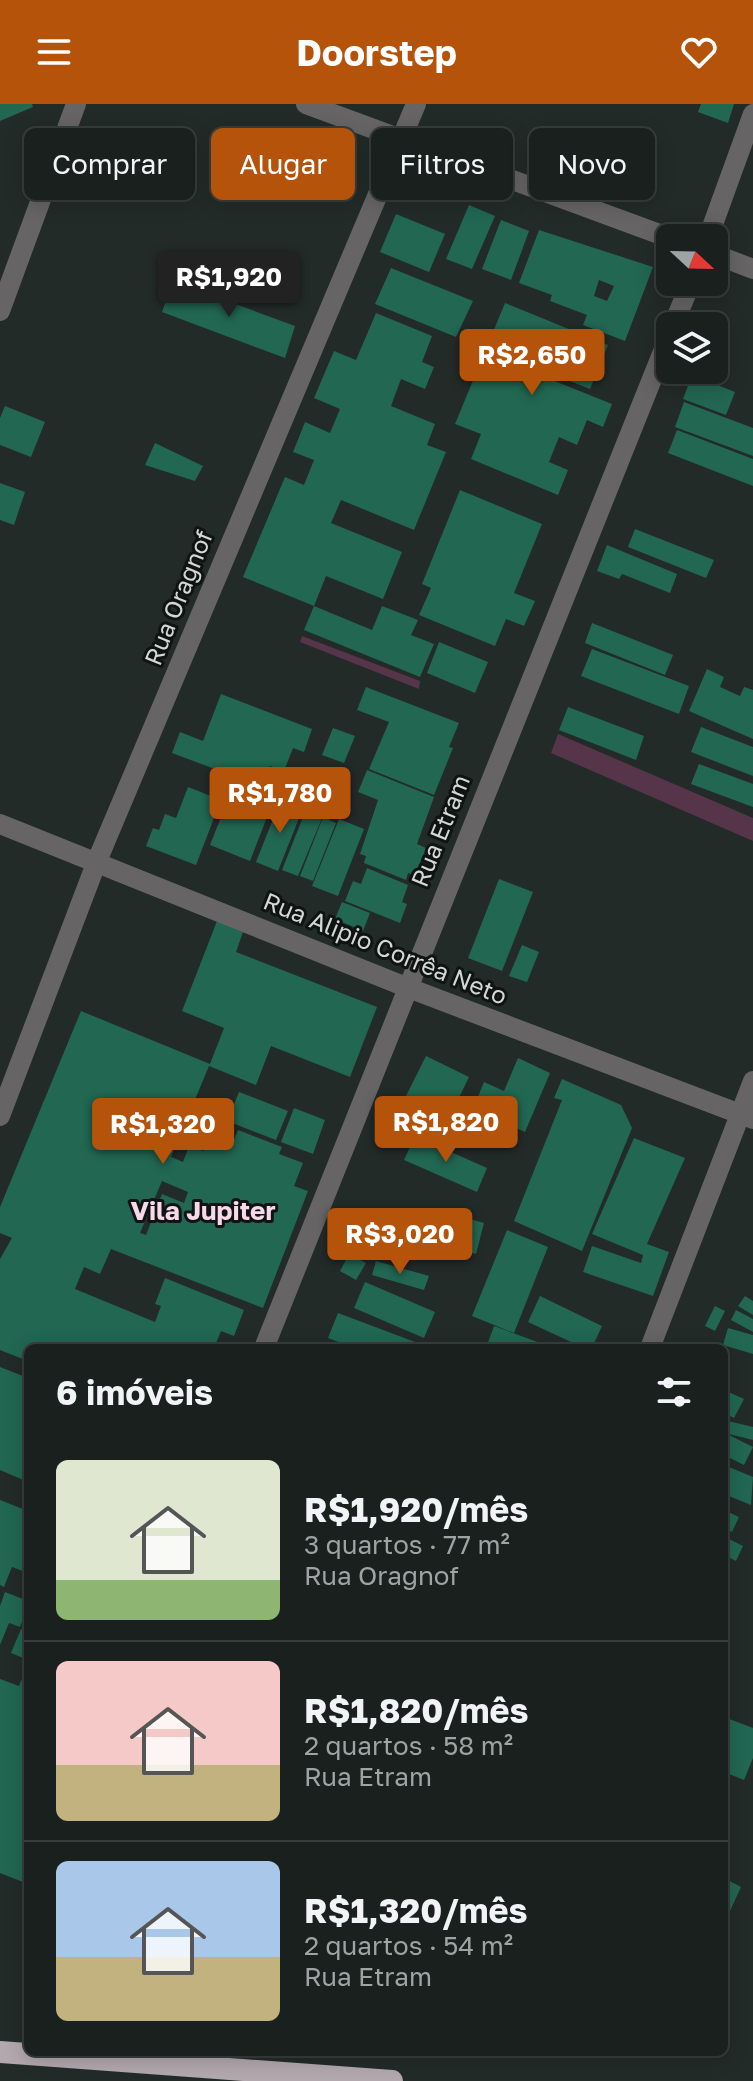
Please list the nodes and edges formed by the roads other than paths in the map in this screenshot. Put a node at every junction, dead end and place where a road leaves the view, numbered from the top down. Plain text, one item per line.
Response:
1 (76, 104) edge
2 (306, 104) edge
3 (416, 104) edge
4 (753, 114) edge
5 (407, 128) edge
6 (371, 130) edge
7 (513, 182) edge
8 (377, 200) edge
9 (713, 224) edge
10 (656, 233) edge
11 (21, 259) junction
12 (728, 259) edge
13 (0, 267) edge
14 (753, 269) edge
15 (0, 311) edge
16 (656, 369) edge
17 (0, 824) edge
18 (97, 861) junction
19 (406, 987) junction
20 (753, 1081) edge
21 (746, 1115) edge
22 (0, 1116) edge
23 (266, 1344) edge
24 (652, 1344) edge
25 (0, 2052) edge
26 (24, 2054) edge
27 (54, 2056) edge
28 (392, 2081) edge

1 - 11 street
2 - 6 street
3 - 5 street, Rua Oragnof
4 - 9 street
7 - 10 street
8 - 18 street, Rua Oragnof
11 - 13 street
11 - 15 street
12 - 14 street
16 - 19 street, Rua Etram
17 - 18 street, Rua Alipio Corrêa Neto
18 - 19 street, Rua Alipio Corrêa Neto
18 - 22 street, Rua Oragnof
19 - 21 street, Rua Alipio Corrêa Neto
19 - 23 street, Rua Etram
20 - 21 street
21 - 24 street
25 - 26 highway
27 - 28 highway

